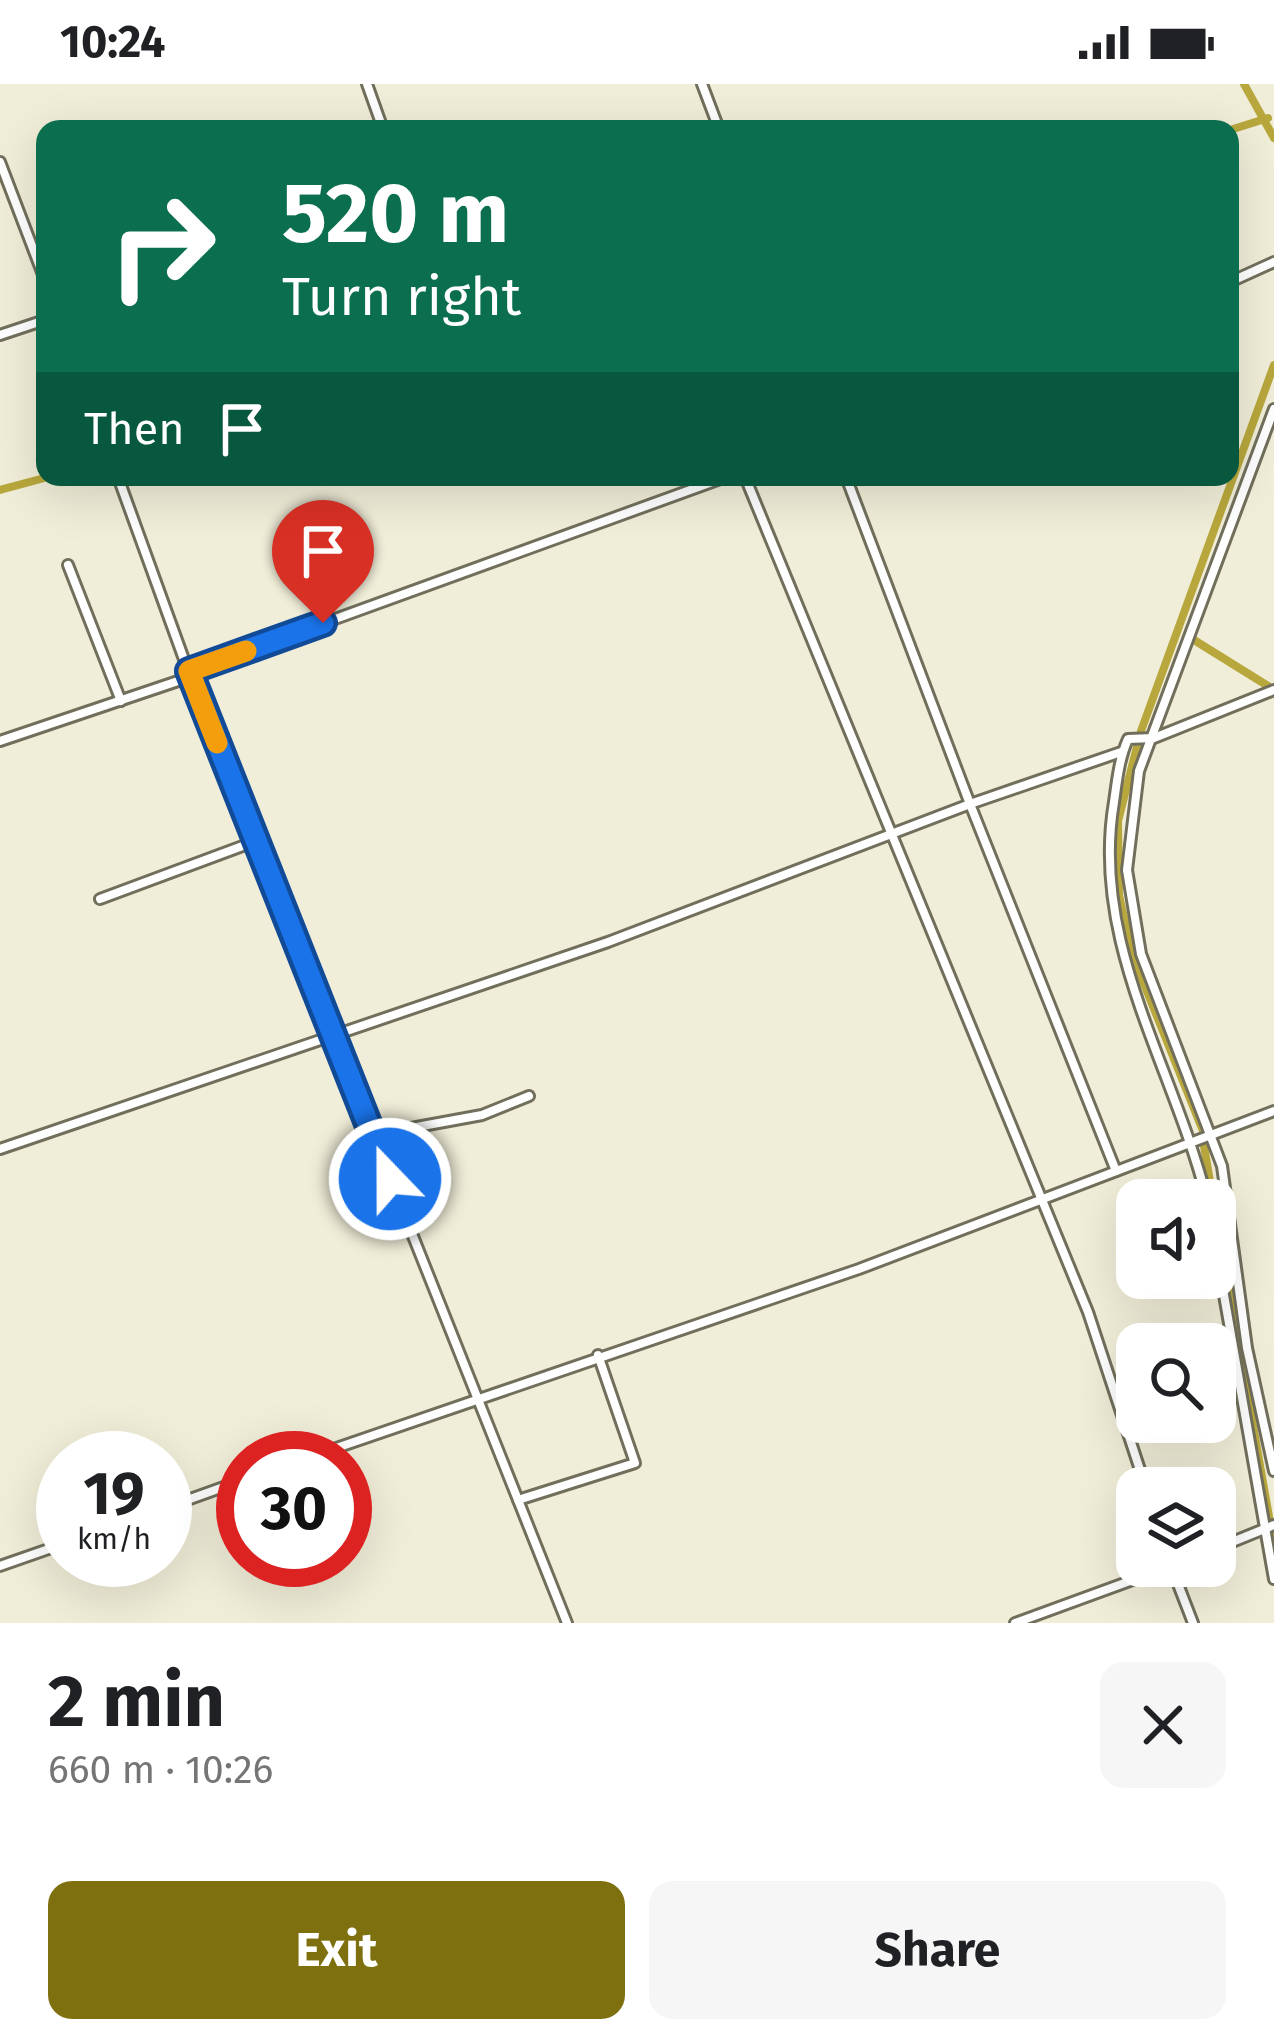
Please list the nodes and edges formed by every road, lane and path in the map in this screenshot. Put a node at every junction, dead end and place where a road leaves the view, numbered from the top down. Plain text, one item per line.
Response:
1 (367, 84) edge
2 (703, 84) edge
3 (380, 120) edge
4 (716, 120) edge
5 (0, 162) edge
6 (36, 256) edge
7 (1274, 262) edge
8 (1239, 278) edge
9 (36, 323) edge
10 (0, 335) edge
11 (1274, 409) edge
12 (121, 486) edge
13 (701, 486) edge
14 (749, 486) edge
15 (849, 486) edge
16 (68, 565) dead end
17 (189, 671) junction
18 (1274, 689) edge
19 (121, 700) junction
20 (1144, 739) junction
21 (0, 741) edge
22 (1122, 752) junction
23 (970, 804) junction
24 (892, 836) junction
25 (256, 841) junction
26 (100, 899) dead end
27 (332, 1034) junction
28 (529, 1096) dead end
29 (1274, 1111) edge
30 (1213, 1134) junction
31 (373, 1135) junction
32 (1193, 1144) junction
33 (0, 1149) edge
34 (1116, 1171) junction
35 (1202, 1179) edge
36 (1037, 1200) junction
37 (1225, 1299) edge
38 (598, 1355) junction
39 (477, 1398) junction
40 (372, 1435) edge
41 (1139, 1467) edge
42 (1274, 1471) edge
43 (518, 1500) junction
44 (1269, 1527) edge
45 (1236, 1540) edge
46 (36, 1553) edge
47 (0, 1566) edge
48 (1274, 1579) edge
49 (1116, 1586) edge
50 (1179, 1587) edge
51 (567, 1623) edge
52 (1016, 1623) edge
53 (1193, 1623) edge

1 - 3 street
2 - 4 street
5 - 6 street
7 - 8 street
9 - 10 street
11 - 20 street
12 - 17 street
13 - 17 street
14 - 24 street
15 - 23 street
16 - 19 street
17 - 19 street
17 - 25 street
18 - 20 street
19 - 21 street
20 - 22 street
20 - 30 street
22 - 23 street
22 - 32 street
23 - 24 street
23 - 34 street
24 - 27 street
24 - 36 street
25 - 26 street
25 - 27 street
27 - 31 street
27 - 33 street
28 - 31 street
29 - 30 street
30 - 32 street
30 - 42 street
31 - 39 street
32 - 34 street
32 - 35 street
34 - 36 street
36 - 38 street
36 - 41 street
37 - 44 street
38 - 39 street
38 - 43 street
39 - 40 street
39 - 43 street
43 - 51 street
44 - 45 street
44 - 48 street
46 - 47 street
49 - 52 street
50 - 53 street

